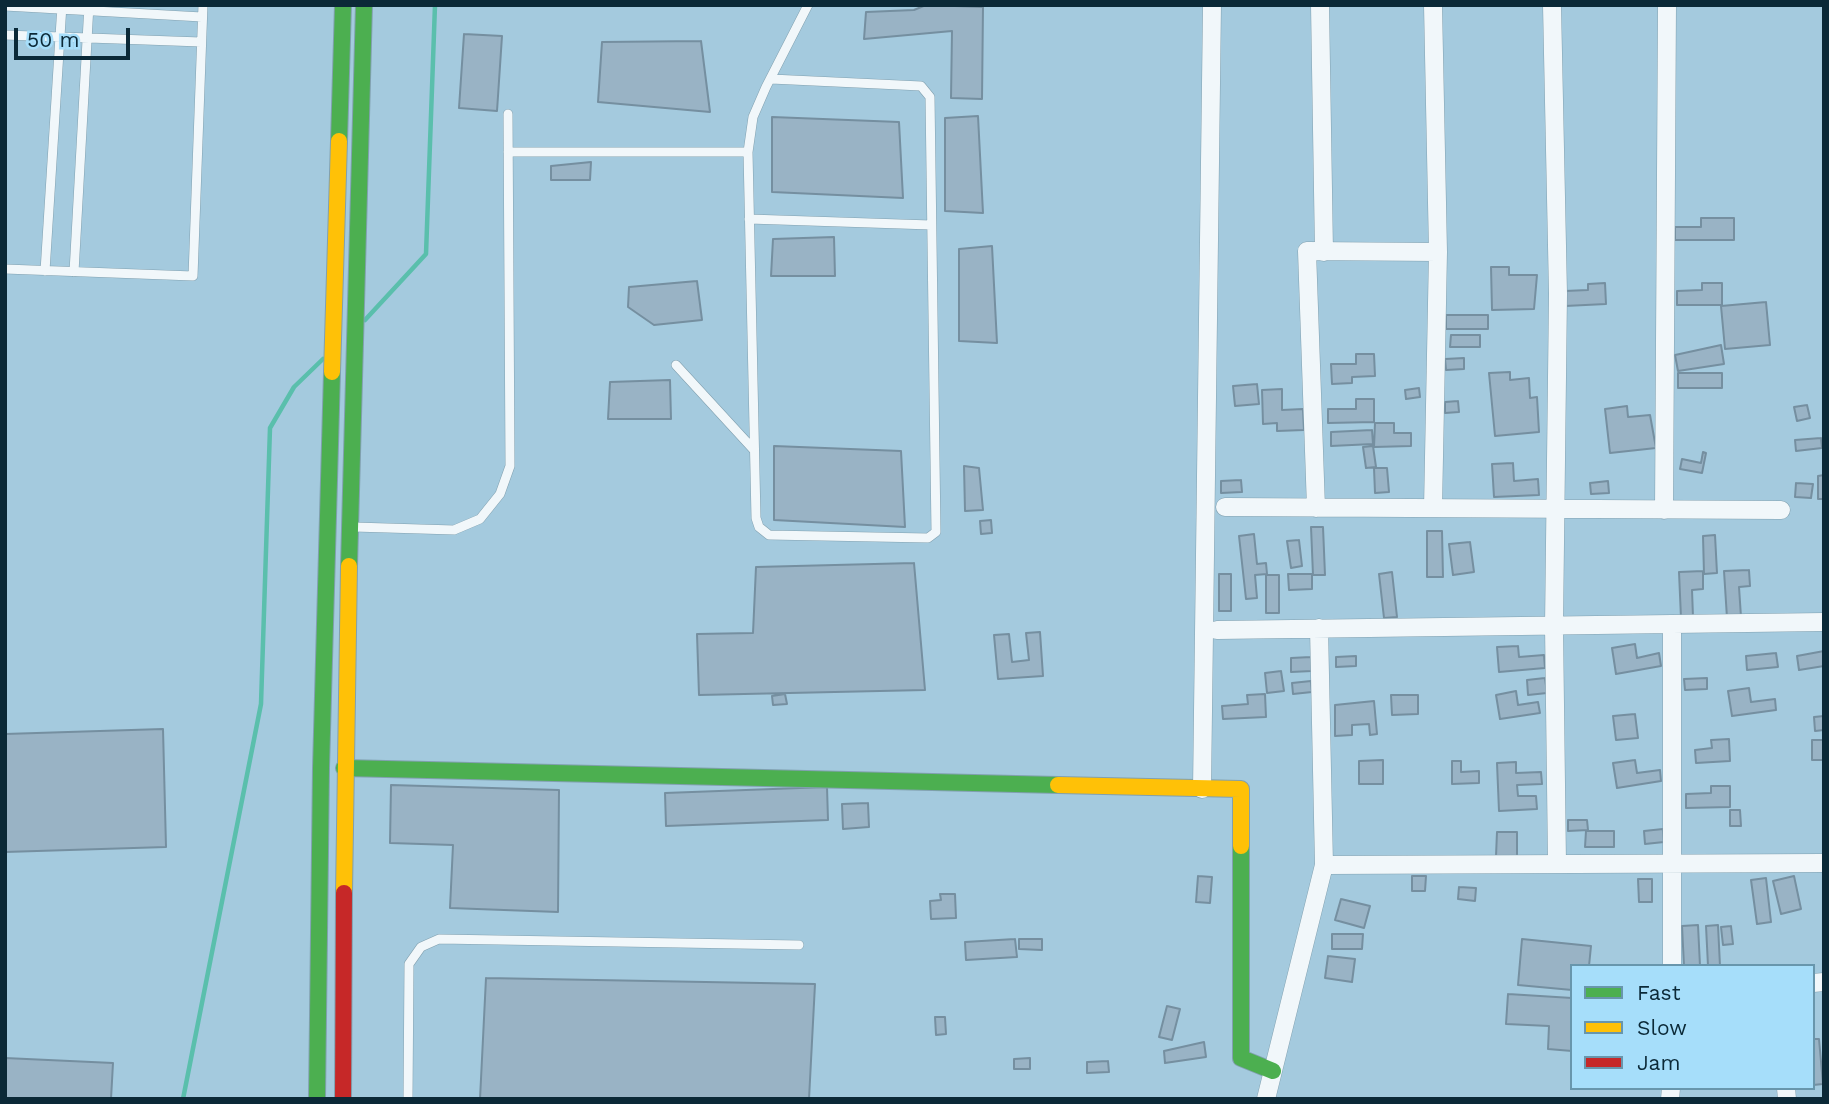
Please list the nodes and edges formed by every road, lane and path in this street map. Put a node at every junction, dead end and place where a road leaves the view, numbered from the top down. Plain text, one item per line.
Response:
1 (203, 5) edge
2 (343, 5) edge
3 (364, 5) edge
4 (808, 5) edge
5 (1212, 5) edge
6 (1320, 5) edge
7 (1433, 5) edge
8 (1552, 5) edge
9 (1667, 5) edge
10 (5, 6) edge
11 (62, 7) edge
12 (89, 8) edge
13 (202, 17) junction
14 (5, 34) edge
15 (60, 37) junction
16 (87, 38) junction
17 (201, 42) junction
18 (771, 79) junction
19 (508, 114) dead end
20 (508, 152) junction
21 (748, 152) junction
22 (749, 219) junction
23 (931, 225) junction
24 (1324, 252) junction
25 (1438, 252) junction
26 (5, 269) edge
27 (45, 271) junction
28 (74, 272) junction
29 (676, 365) dead end
30 (754, 450) junction
31 (1225, 507) dead end
32 (1316, 508) junction
33 (1433, 508) junction
34 (1556, 509) junction
35 (1664, 509) junction
36 (1781, 510) dead end
37 (327, 526) junction
38 (351, 527) junction
39 (1824, 622) edge
40 (1672, 625) junction
41 (1554, 626) junction
42 (1319, 628) junction
43 (1217, 630) dead end
44 (344, 768) junction
45 (1202, 789) junction
46 (1672, 862) junction
47 (1557, 863) junction
48 (1824, 863) edge
49 (1324, 865) junction
50 (799, 945) dead end
51 (1672, 964) edge
52 (1273, 1071) junction
53 (317, 1099) edge
54 (343, 1099) edge
55 (408, 1099) edge
56 (1266, 1099) edge

1 - 13 lane
2 - 37 main road
3 - 38 main road
4 - 18 lane
5 - 45 street
6 - 24 street
7 - 25 street
8 - 34 street
9 - 35 street
10 - 11 lane
11 - 12 lane
11 - 15 lane
12 - 13 lane
12 - 16 lane
13 - 17 lane
14 - 15 lane
15 - 16 lane
15 - 27 lane
16 - 17 lane
16 - 28 lane
17 - 28 lane
18 - 21 lane
18 - 23 lane
19 - 20 lane
20 - 21 lane
20 - 38 lane
21 - 22 lane
22 - 23 lane
22 - 30 lane
23 - 30 lane
24 - 25 street
24 - 32 street
25 - 33 street
26 - 27 lane
27 - 28 lane
29 - 30 lane
31 - 32 street
32 - 33 street
33 - 34 street
34 - 35 street
34 - 41 street
35 - 36 street
37 - 38 lane
37 - 53 main road
38 - 44 main road
39 - 40 street
40 - 41 street
40 - 46 street
41 - 42 street
41 - 47 street
42 - 43 street
42 - 49 street
44 - 45 main road
44 - 54 main road
45 - 52 main road
46 - 47 street
46 - 48 street
46 - 51 street
47 - 49 street
49 - 52 street
50 - 55 lane
52 - 56 street

